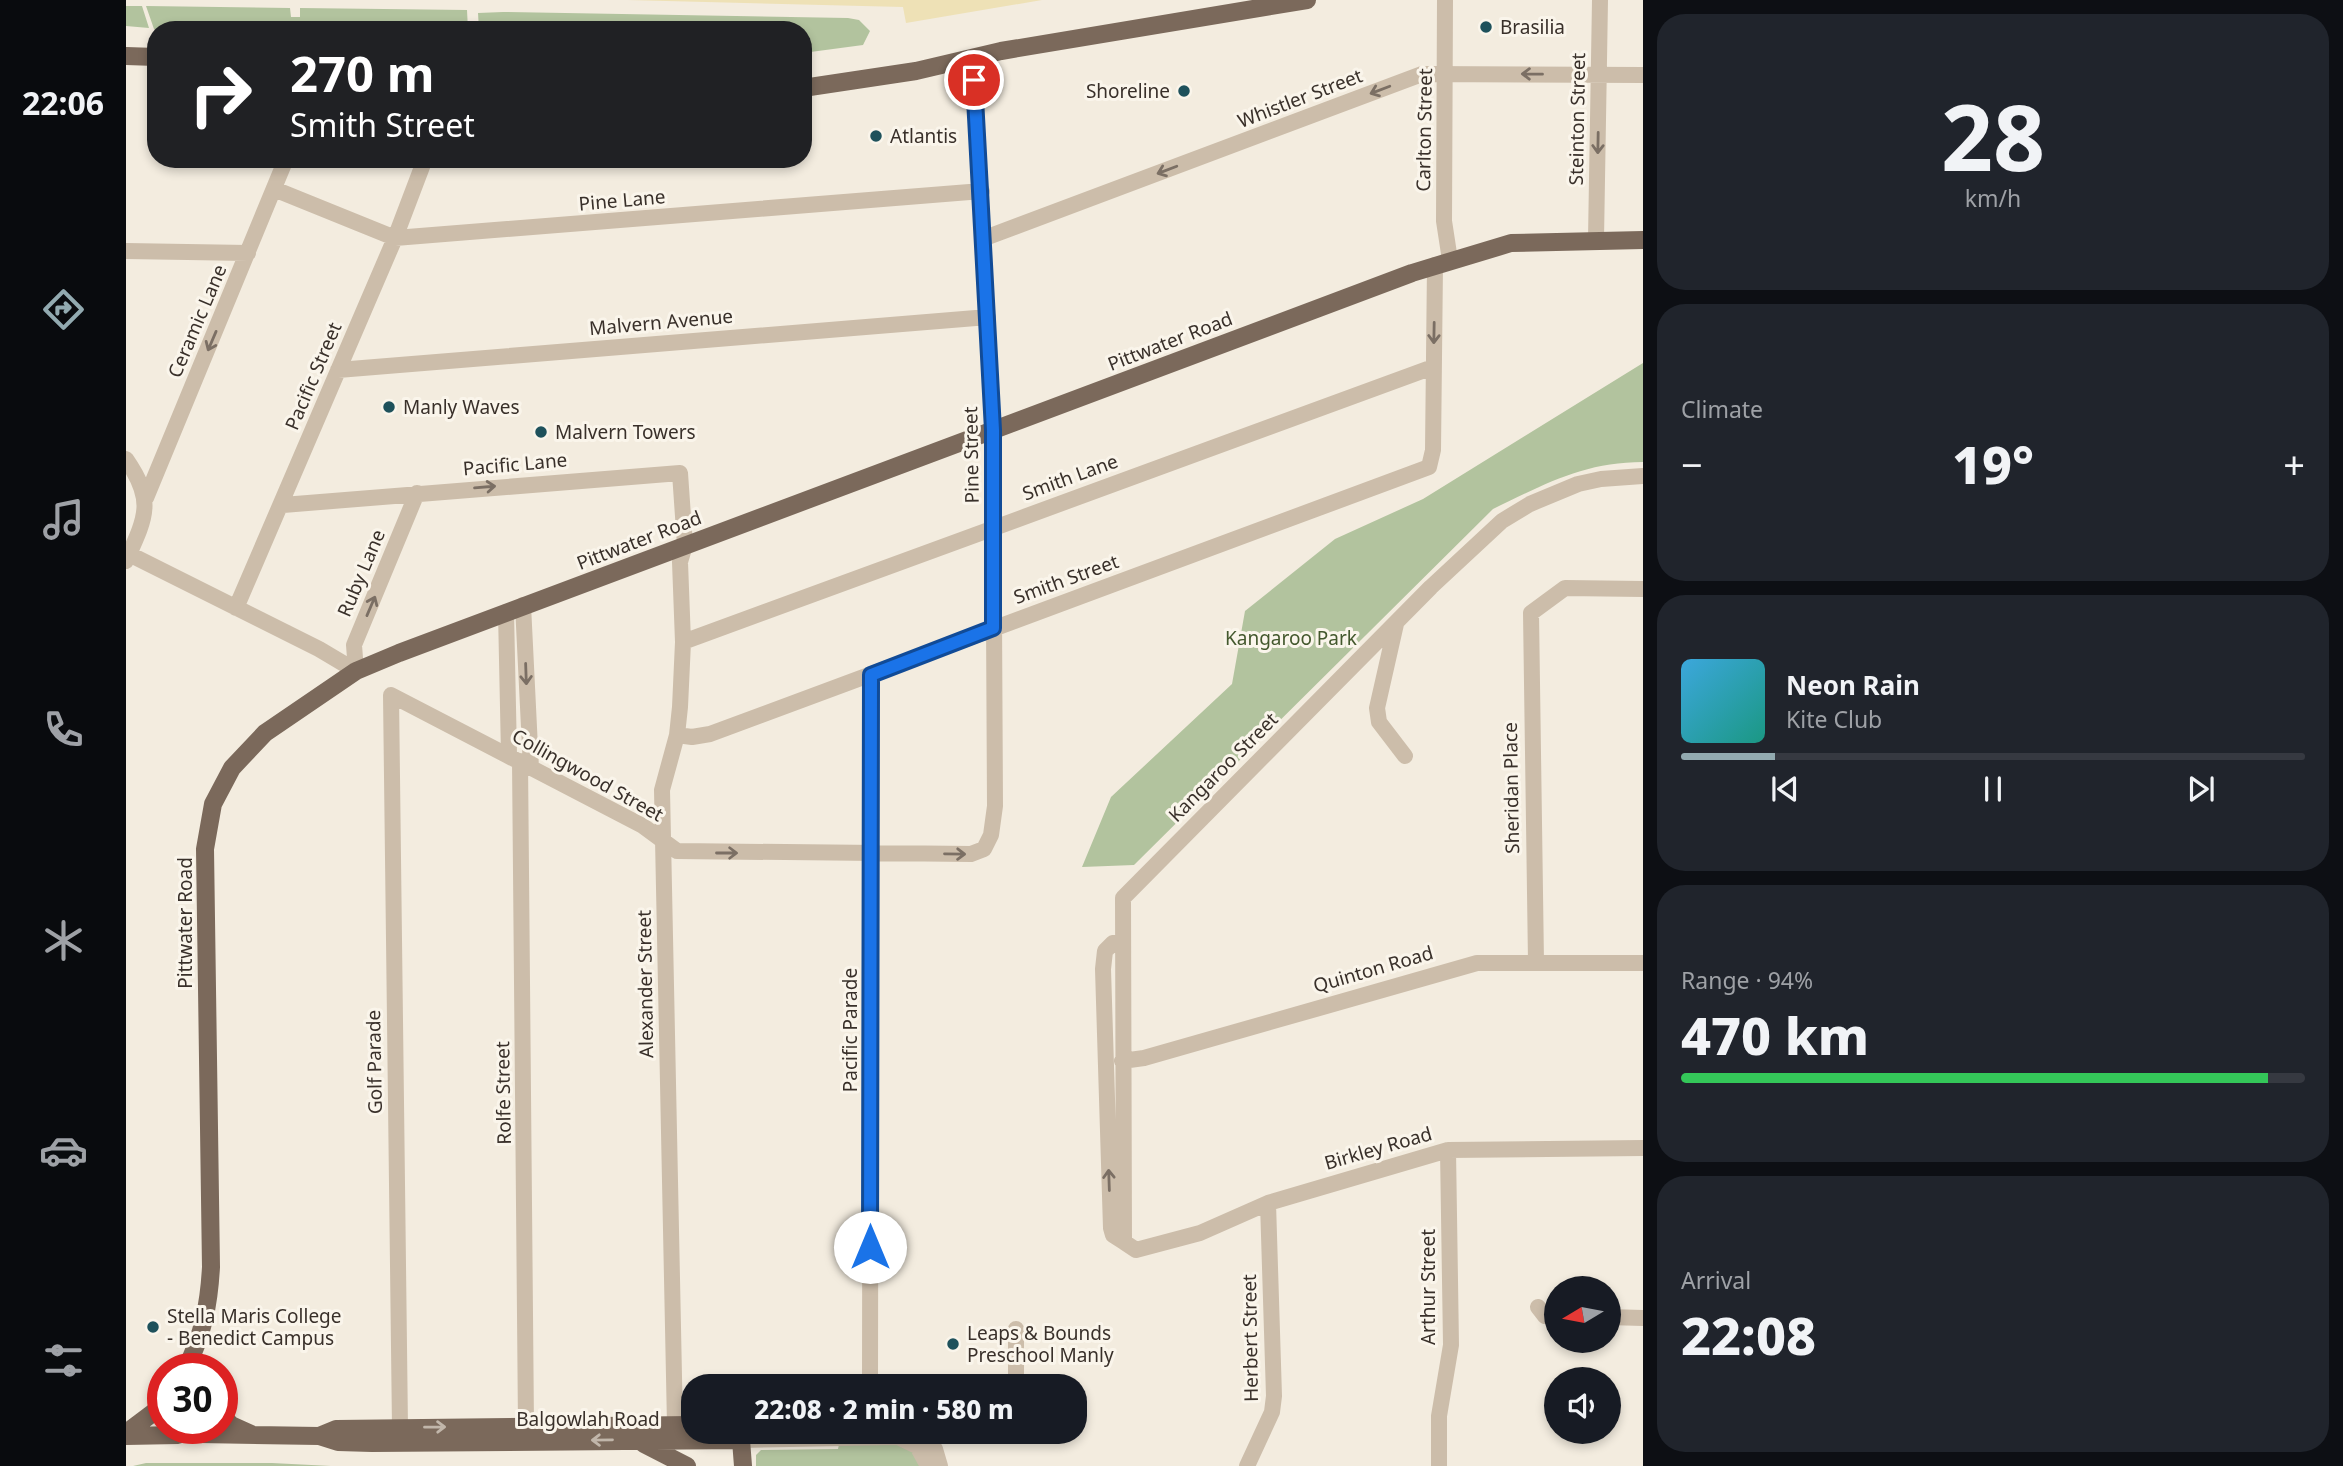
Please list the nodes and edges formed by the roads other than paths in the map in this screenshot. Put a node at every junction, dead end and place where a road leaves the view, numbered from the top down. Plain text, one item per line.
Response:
1 (1307, 0) edge
2 (1445, 0) edge
3 (1600, 0) edge
4 (126, 56) edge
5 (147, 57) edge
6 (973, 59) junction
7 (1446, 72) junction
8 (1600, 75) junction
9 (1643, 75) edge
10 (812, 87) edge
11 (282, 168) edge
12 (422, 168) edge
13 (274, 189) junction
14 (982, 191) junction
15 (395, 238) junction
16 (985, 238) junction
17 (1596, 239) junction
18 (1643, 240) edge
19 (126, 251) edge
20 (248, 253) junction
21 (1443, 262) junction
22 (988, 317) junction
23 (1433, 367) junction
24 (338, 370) junction
25 (993, 430) junction
26 (126, 458) edge
27 (1429, 467) joint
28 (1643, 476) edge
29 (417, 494) junction
30 (146, 498) junction
31 (283, 505) junction
32 (992, 528) junction
33 (685, 545) junction
34 (127, 557) edge
35 (1643, 589) edge
36 (523, 605) junction
37 (236, 608) junction
38 (506, 612) junction
39 (1397, 622) junction
40 (993, 628) junction
41 (683, 642) junction
42 (356, 671) junction
43 (871, 675) junction
44 (390, 695) joint
45 (677, 735) junction
46 (1405, 756) dead end
47 (520, 761) junction
48 (662, 841) junction
49 (984, 849) joint
50 (871, 852) junction
51 (1121, 942) junction
52 (1536, 962) junction
53 (1643, 963) edge
54 (1122, 1061) junction
55 (1643, 1148) edge
56 (1448, 1150) junction
57 (1268, 1203) junction
58 (1130, 1246) junction
59 (1538, 1307) dead end
60 (1544, 1315) edge
61 (1621, 1317) edge
62 (1643, 1318) edge
63 (1016, 1329) dead end
64 (198, 1345) junction
65 (194, 1353) edge
66 (199, 1353) edge
67 (870, 1374) edge
68 (1016, 1374) edge
69 (147, 1418) edge
70 (526, 1424) junction
71 (675, 1424) junction
72 (681, 1424) edge
73 (238, 1428) edge
74 (400, 1428) junction
75 (147, 1434) edge
76 (126, 1435) edge
77 (238, 1435) edge
78 (319, 1436) junction
79 (256, 1437) junction
80 (681, 1438) edge
81 (632, 1439) junction
82 (739, 1444) edge
83 (913, 1444) edge
84 (933, 1444) edge
85 (687, 1466) edge
86 (743, 1466) edge
87 (928, 1466) edge
88 (940, 1466) edge
89 (1247, 1466) edge
90 (1439, 1466) edge

1 - 6 main road
2 - 7 street, Carlton Street
3 - 8 street, Steinton Street
4 - 5 main road
6 - 10 main road
6 - 14 street, Pine Street
8 -> 7 street, Whistler Street
7 -> 16 street, Whistler Street
7 - 21 street, Carlton Street
8 - 9 street, Whistler Street
8 -> 17 street, Steinton Street
11 - 13 street, Ceramic Lane
12 - 15 street, Pacific Street
13 - 15 street, Pine Lane
13 - 20 street, Ceramic Lane
14 - 15 street, Pine Lane
14 - 16 street, Pine Street
15 - 24 street, Pacific Street
16 - 22 street, Pine Street
17 - 18 main road, Pittwater Road
17 - 21 main road, Pittwater Road
19 - 20 street
20 -> 30 street, Ceramic Lane
21 -> 23 street, Carlton Street
21 - 25 main road, Pittwater Road
22 - 24 street, Malvern Avenue
22 - 25 street, Pine Street
23 - 27 street, Carlton Street
23 - 32 street, Smith Lane
24 - 31 street, Pacific Street
25 - 32 street, Pine Street
25 - 33 main road, Pittwater Road
26 - 30 street
27 - 40 street, Smith Street
28 - 39 street, Kangaroo Street
29 - 31 street, Pacific Lane
29 -> 33 street, Pacific Lane
42 -> 29 street, Ruby Lane
30 - 34 street
31 - 37 street, Pacific Street
32 - 40 street, Pine Street
32 - 41 street, Smith Lane
33 - 36 main road, Pittwater Road
33 - 41 street, Alexander Street
34 - 37 street
35 - 52 street, Sheridan Place
36 - 38 main road, Pittwater Road
36 -> 47 street, Rolfe Street
37 - 42 street
38 - 42 main road, Pittwater Road
38 - 47 street, Rolfe Street
39 - 46 street
39 - 51 street, Kangaroo Street
40 - 43 street, Smith Street
40 - 49 street, Pine Street
41 - 45 street, Alexander Street
42 - 64 main road, Pittwater Road
43 - 45 street, Smith Street
43 - 50 street, Pacific Parade
44 - 47 street, Collingwood Street
44 - 74 street, Golf Parade
45 - 48 street, Alexander Street
47 - 48 street, Collingwood Street
47 - 70 street, Rolfe Street
48 -> 50 street, Collingwood Street
48 - 71 street, Alexander Street
50 -> 49 street, Collingwood Street
50 - 67 street, Pacific Parade
51 - 54 street, Kangaroo Street
58 -> 51 street
52 - 53 street, Quinton Road
52 - 54 street, Quinton Road
54 - 58 street, Kangaroo Street
55 - 56 street, Birkley Road
56 - 57 street, Birkley Road
56 - 90 street, Arthur Street
57 - 58 street, Birkley Road
57 - 89 street, Herbert Street
59 - 60 street
61 - 62 street
63 - 68 street
64 - 65 main road, Pittwater Road
64 - 66 main road, Pittwater Road
69 - 76 main road
70 - 71 main road, Balgowlah Road
74 -> 70 main road, Balgowlah Road
71 - 72 main road, Balgowlah Road
73 - 79 main road
74 - 78 main road, Balgowlah Road
75 - 76 main road
77 - 79 main road, Balgowlah Road
78 - 79 main road, Balgowlah Road
81 -> 78 main road, Balgowlah Road
80 - 81 main road, Balgowlah Road
81 - 85 main road
82 - 86 main road
83 - 87 street, Balgowlah Road
84 - 88 street

